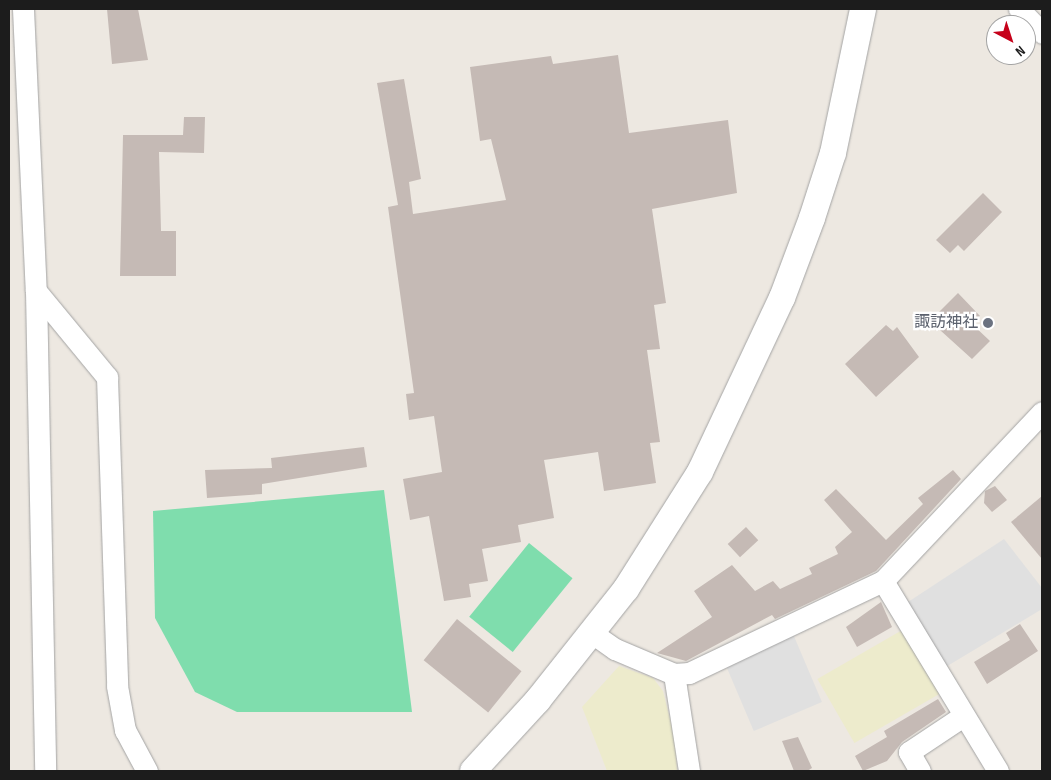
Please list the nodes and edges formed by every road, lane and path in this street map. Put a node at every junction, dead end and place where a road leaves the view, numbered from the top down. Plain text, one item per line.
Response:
1 (22, 9) edge
2 (863, 9) edge
3 (1019, 9) edge
4 (1042, 33) edge
5 (36, 291) junction
6 (1042, 412) edge
7 (883, 581) junction
8 (592, 633) junction
9 (674, 674) junction
10 (963, 716) junction
11 (45, 771) edge
12 (147, 771) edge
13 (473, 771) edge
14 (689, 771) edge
15 (920, 771) edge
16 (998, 771) edge

1 - 5 street
2 - 8 street
3 - 4 street
5 - 11 street
5 - 12 street
6 - 7 street
7 - 9 street
7 - 10 street
8 - 9 street
8 - 13 street
9 - 14 street
10 - 15 street
10 - 16 street

